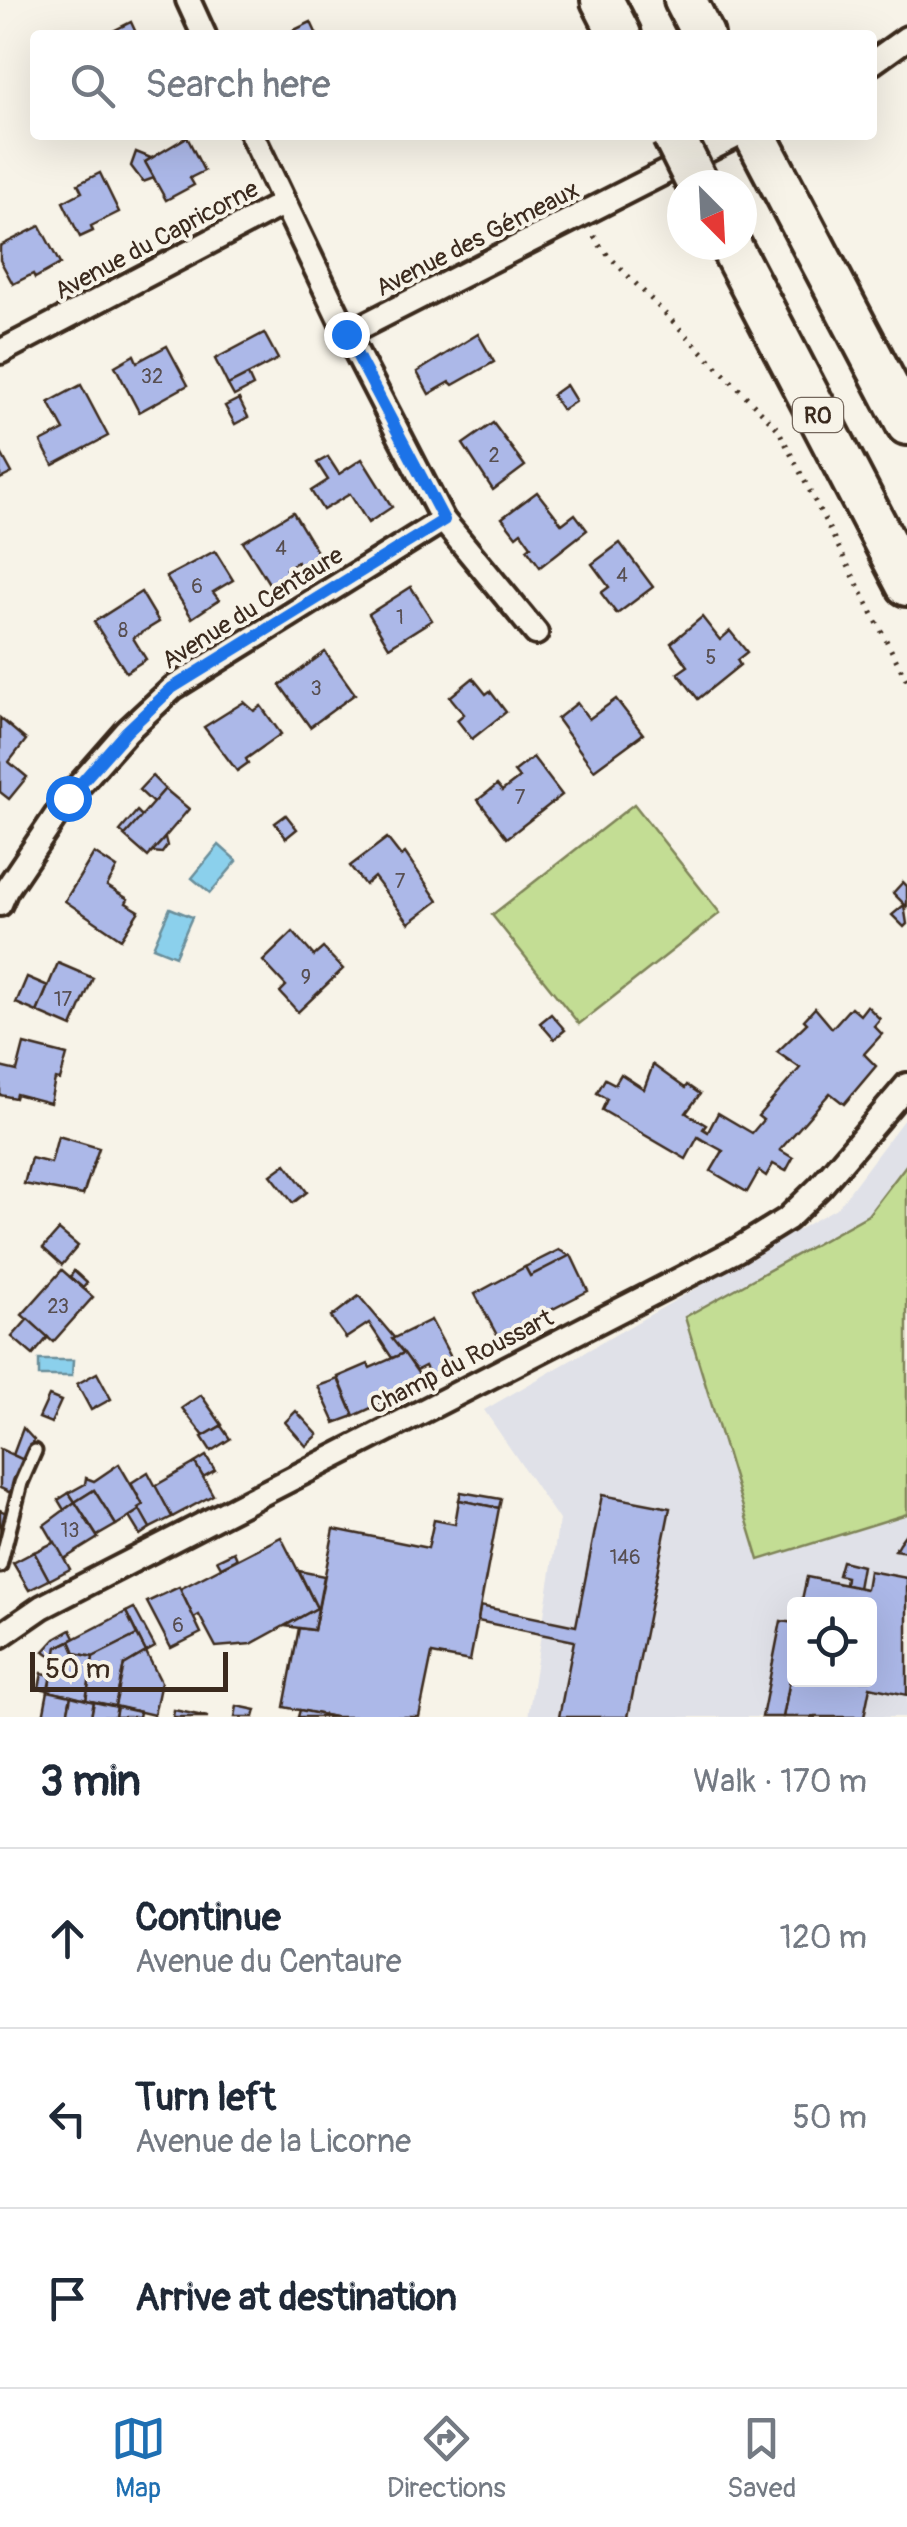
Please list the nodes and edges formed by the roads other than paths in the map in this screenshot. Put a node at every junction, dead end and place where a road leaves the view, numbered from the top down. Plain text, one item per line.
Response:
1 (188, 0) edge
2 (602, 0) edge
3 (685, 0) edge
4 (202, 30) edge
5 (617, 30) edge
6 (700, 30) edge
7 (907, 38) edge
8 (877, 59) edge
9 (254, 140) edge
10 (675, 140) edge
11 (728, 140) edge
12 (763, 150) edge
13 (690, 170) edge
14 (284, 204) junction
15 (738, 260) edge
16 (346, 334) junction
17 (0, 352) edge
18 (907, 424) edge
19 (444, 520) junction
20 (907, 585) edge
21 (536, 633) dead end
22 (0, 904) edge
23 (907, 1085) edge
24 (35, 1450) dead end
25 (0, 1566) edge
26 (0, 1636) edge

1 - 4 street
2 - 5 highway
3 - 6 highway
7 - 8 street
9 - 14 street
10 - 13 highway, bridge
11 - 16 street, Avenue des Gémeaux
12 - 18 highway
14 - 16 street
14 - 17 street, Avenue du Capricorne
15 - 20 highway, R0
16 - 19 street
19 - 21 street
19 - 22 street, Avenue du Centaure
23 - 26 street, Champ du Roussart
24 - 25 lane

